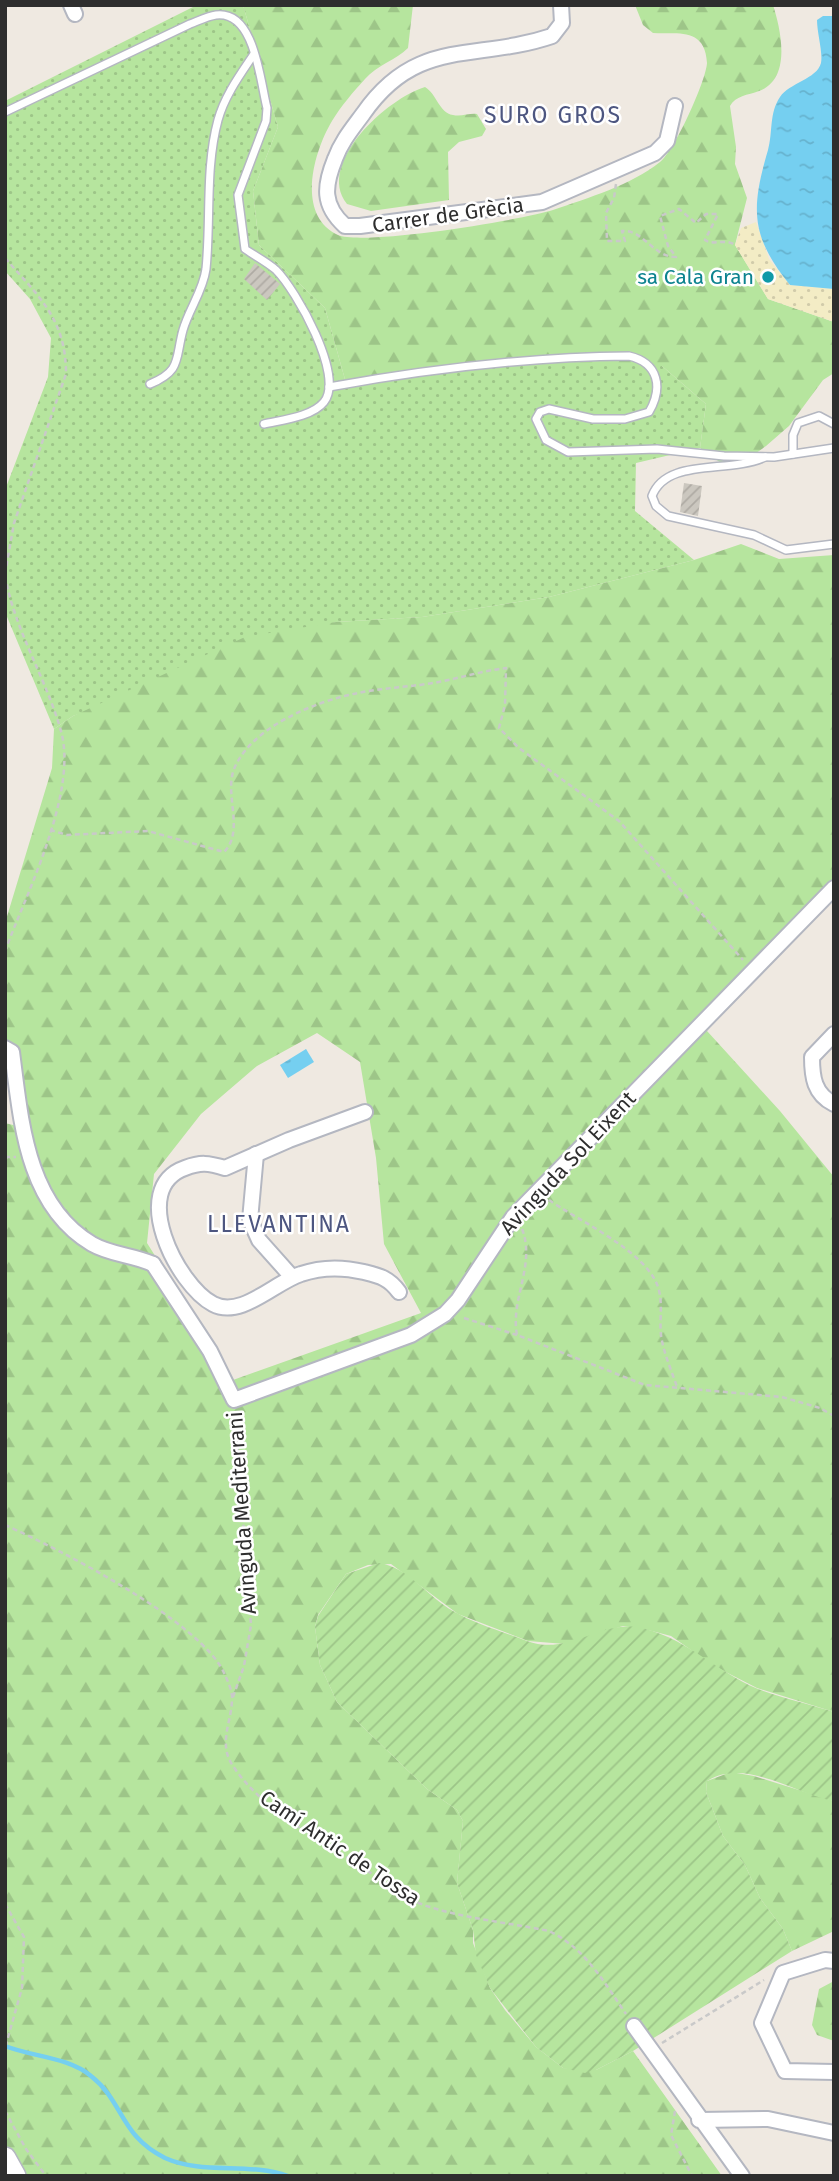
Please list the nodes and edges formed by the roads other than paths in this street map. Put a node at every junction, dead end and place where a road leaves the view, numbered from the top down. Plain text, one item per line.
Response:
1 (561, 5) edge
2 (254, 54) junction
3 (675, 106) dead end
4 (5, 112) edge
5 (150, 384) dead end
6 (329, 387) junction
7 (264, 424) dead end
8 (834, 424) edge
9 (834, 448) edge
10 (793, 454) junction
11 (768, 456) junction
12 (834, 544) edge
13 (834, 888) edge
14 (834, 1034) edge
15 (5, 1048) edge
16 (834, 1104) edge
17 (365, 1112) dead end
18 (256, 1154) junction
19 (169, 1251) junction
20 (153, 1264) junction
21 (292, 1277) junction
22 (399, 1292) dead end
23 (234, 1399) joint
24 (834, 1961) edge
25 (634, 2025) road end
26 (834, 2072) edge
27 (699, 2120) junction
28 (834, 2133) edge
29 (5, 2158) edge
30 (15, 2176) edge
31 (742, 2176) edge

1 - 3 street, Carrer de Grècia
2 - 4 lane
2 - 5 lane
2 - 6 lane
6 - 7 lane
6 - 11 lane
8 - 10 lane
9 - 10 lane
10 - 11 lane
11 - 12 lane
13 - 23 street, Avinguda Sol Eixent
14 - 16 street
15 - 20 street
17 - 18 street
18 - 19 street
18 - 21 street
19 - 20 street
19 - 21 street
20 - 23 street, Avinguda Mediterrani
21 - 22 street
24 - 26 street
25 - 27 street
27 - 28 street
27 - 31 street
29 - 30 main road

